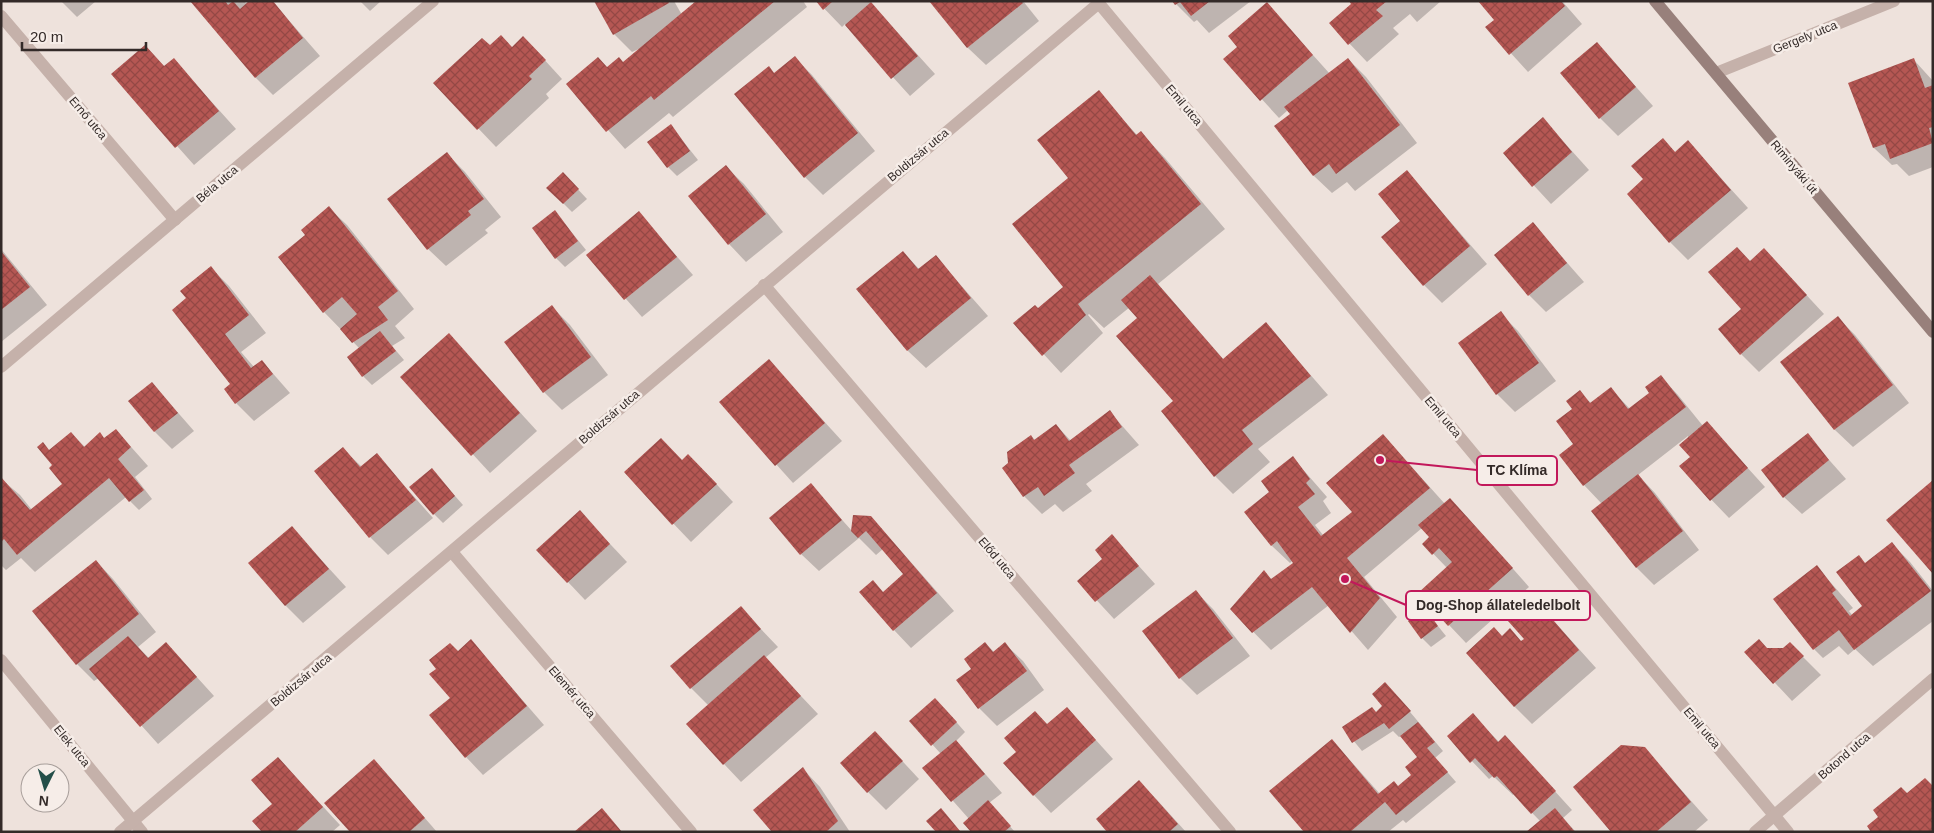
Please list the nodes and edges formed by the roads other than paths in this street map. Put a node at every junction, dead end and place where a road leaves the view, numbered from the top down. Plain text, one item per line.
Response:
1 (433, 1) edge
2 (1655, 1) edge
3 (1894, 1) edge
4 (1098, 2) edge
5 (1, 16) edge
6 (1716, 73) junction
7 (175, 220) junction
8 (764, 284) junction
9 (1933, 332) edge
10 (1, 367) edge
11 (452, 552) junction
12 (1, 660) edge
13 (1933, 679) edge
14 (1775, 815) junction
15 (133, 821) junction
16 (120, 832) edge
17 (142, 832) edge
18 (691, 832) edge
19 (1230, 832) edge
20 (1755, 832) edge
21 (1788, 832) edge

1 - 7 street, Béla utca
2 - 6 main road, Riminyáki út
3 - 6 street, Gergely utca
4 - 8 street, Boldizsár utca
4 - 14 street, Emil utca
5 - 7 street, Ernő utca
6 - 9 main road, Riminyáki út
7 - 10 street, Béla utca
8 - 11 street, Boldizsár utca
8 - 19 street, Előd utca
11 - 15 street, Boldizsár utca
11 - 18 street, Elemér utca
12 - 15 street, Elek utca
13 - 14 street, Botond utca
14 - 20 street, Botond utca
14 - 21 street, Emil utca
15 - 16 street, Boldizsár utca
15 - 17 street, Elek utca

